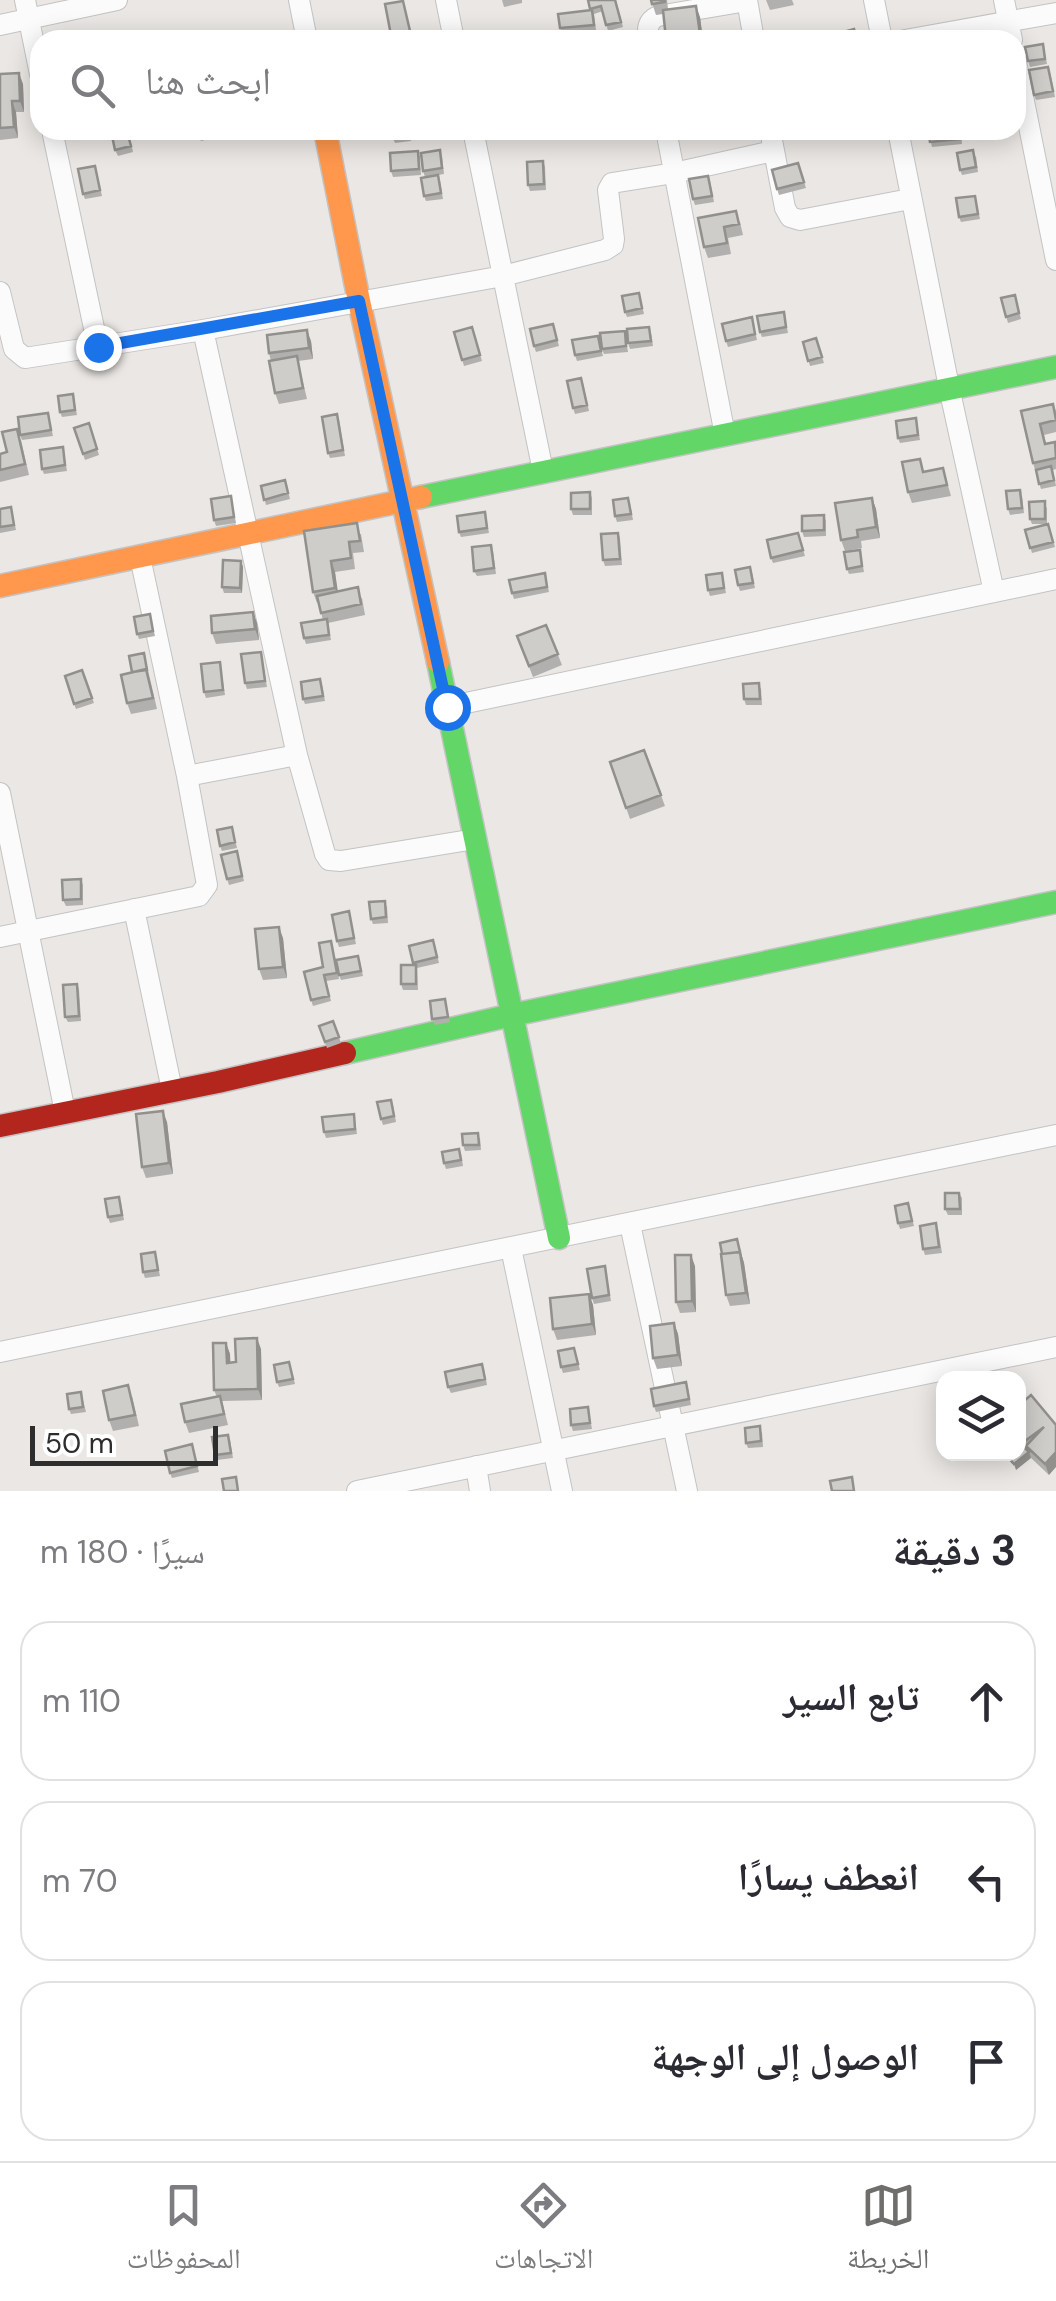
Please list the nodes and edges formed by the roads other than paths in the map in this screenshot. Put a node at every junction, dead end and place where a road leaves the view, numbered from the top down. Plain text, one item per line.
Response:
1 (117, 0) edge
2 (299, 0) edge
3 (446, 0) edge
4 (747, 0) edge
5 (874, 0) edge
6 (1004, 0) edge
7 (26, 9) edge
8 (1056, 13) edge
9 (0, 24) edge
10 (305, 30) edge
11 (452, 30) edge
12 (648, 30) edge
13 (752, 30) edge
14 (880, 30) edge
15 (1010, 30) edge
16 (1013, 30) edge
17 (1026, 112) edge
18 (54, 140) edge
19 (327, 140) edge
20 (475, 140) edge
21 (668, 140) edge
22 (900, 140) edge
23 (771, 141) edge
24 (674, 173) junction
25 (910, 199) junction
26 (1056, 260) edge
27 (502, 276) junction
28 (0, 292) edge
29 (359, 301) junction
30 (204, 330) junction
31 (98, 347) junction
32 (1056, 368) edge
33 (950, 392) junction
34 (725, 435) junction
35 (543, 471) junction
36 (404, 503) junction
37 (250, 535) junction
38 (140, 557) junction
39 (1056, 579) edge
40 (0, 586) edge
41 (994, 592) junction
42 (447, 707) junction
43 (297, 755) junction
44 (188, 776) junction
45 (0, 793) edge
46 (475, 839) junction
47 (1056, 902) edge
48 (134, 909) junction
49 (27, 931) junction
50 (0, 937) edge
51 (512, 1015) junction
52 (172, 1090) junction
53 (65, 1112) junction
54 (0, 1126) edge
55 (1056, 1136) edge
56 (630, 1224) junction
57 (559, 1238) junction
58 (511, 1248) junction
59 (1056, 1346) edge
60 (0, 1352) edge
61 (672, 1424) junction
62 (554, 1449) junction
63 (476, 1466) junction
64 (357, 1491) edge
65 (480, 1491) edge
66 (562, 1491) edge
67 (687, 1491) edge

1 - 7 street
2 - 10 street
3 - 11 street
4 - 12 street
4 - 13 street
5 - 14 street
6 - 15 street
7 - 9 street
8 - 16 street
17 - 26 street
18 - 31 street
19 - 29 street
20 - 27 street
21 - 24 street
22 - 25 street
23 - 24 street
23 - 25 street
24 - 27 street
24 - 34 street
25 - 33 street
27 - 29 street
27 - 35 street
28 - 31 street
29 - 30 street
29 - 36 street
30 - 31 street
30 - 37 street
32 - 33 street
33 - 34 street
33 - 41 street
34 - 35 street
35 - 36 street
36 - 37 street
36 - 42 street
37 - 38 street
37 - 43 street
38 - 40 street
38 - 44 street
39 - 41 street
41 - 42 street
42 - 46 street
43 - 44 street
43 - 46 street
44 - 48 street
45 - 49 street
46 - 51 street
47 - 51 street
48 - 49 street
48 - 52 street
49 - 50 street
49 - 53 street
51 - 52 street
51 - 57 street
52 - 53 street
53 - 54 street
55 - 56 street
56 - 57 street
56 - 61 street
57 - 58 street
58 - 60 street
58 - 62 street
59 - 61 street
61 - 62 street
61 - 67 street
62 - 63 street
62 - 66 street
63 - 64 street
63 - 65 street

